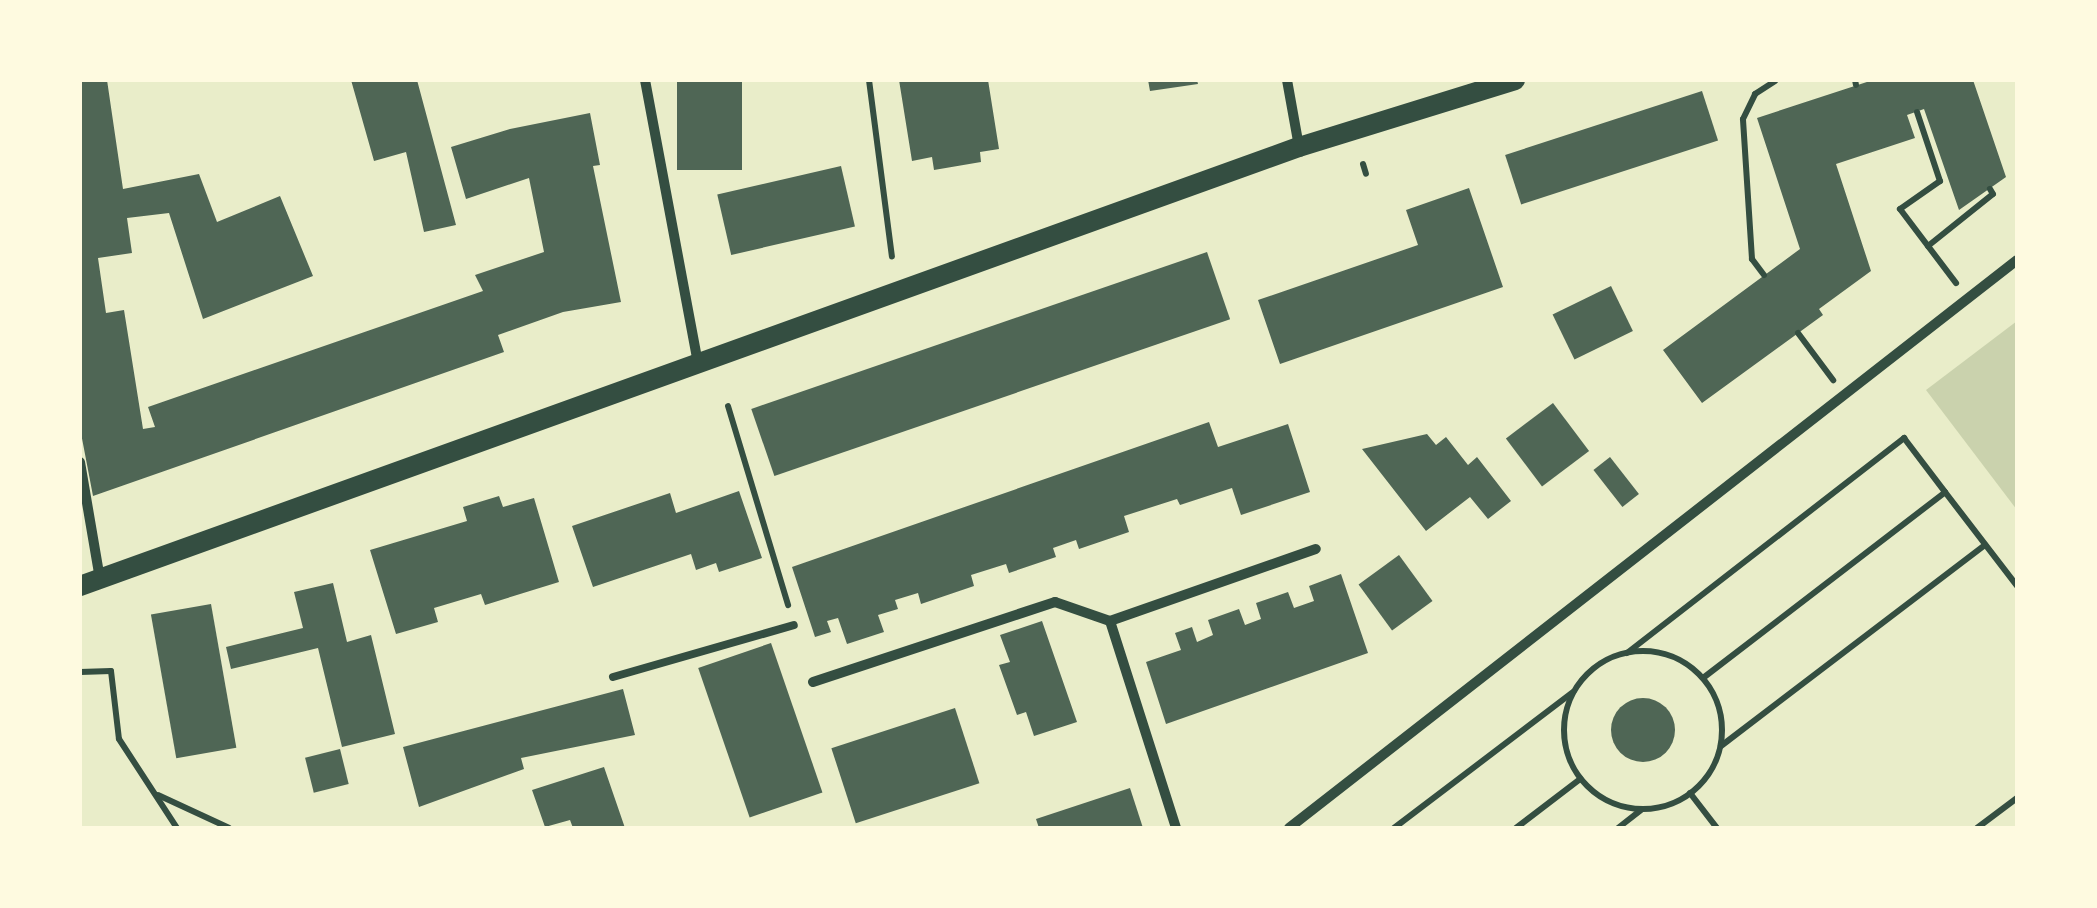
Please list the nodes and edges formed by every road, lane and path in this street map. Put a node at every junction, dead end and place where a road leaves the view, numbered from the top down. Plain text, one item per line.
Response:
1 (644, 80) edge
2 (869, 80) edge
3 (1287, 80) edge
4 (1514, 80) edge
5 (1776, 82) edge
6 (1917, 112) dead end
7 (1299, 147) junction
8 (1363, 164) dead end
9 (1366, 174) dead end
10 (1990, 188) dead end
11 (1928, 246) junction
12 (892, 257) dead end
13 (2017, 260) edge
14 (1764, 275) dead end
15 (1968, 299) junction
16 (1798, 333) dead end
17 (698, 363) junction
18 (1845, 396) junction
19 (728, 406) dead end
20 (80, 462) edge
21 (1945, 492) junction
22 (1986, 544) junction
23 (771, 545) dead end
24 (1316, 549) dead end
25 (90, 582) edge
26 (2017, 586) edge
27 (80, 602) edge
28 (1110, 622) junction
29 (794, 625) dead end
30 (1627, 653) junction
31 (80, 672) edge
32 (612, 677) dead end
33 (1702, 678) junction
34 (814, 682) dead end
35 (1574, 691) junction
36 (1720, 747) junction
37 (1580, 778) junction
38 (1690, 793) junction
39 (155, 794) junction
40 (2017, 798) edge
41 (1642, 810) junction
42 (177, 828) edge
43 (229, 828) edge
44 (1176, 828) edge
45 (1289, 828) edge
46 (1394, 828) edge
47 (1516, 828) edge
48 (1618, 828) edge
49 (1717, 828) edge
50 (1977, 828) edge

1 - 17 street
2 - 12 path
3 - 7 street
4 - 7 main road
5 - 14 path
6 - 11 path
7 - 17 main road
8 - 9 path
10 - 11 path
11 - 15 path
13 - 15 street
15 - 18 street
16 - 18 path
17 - 25 main road
18 - 45 street
19 - 23 path
20 - 25 street
21 - 22 path
21 - 30 path
21 - 33 path
22 - 26 path
22 - 36 path
24 - 28 street
25 - 27 main road
28 - 34 street
28 - 44 street
29 - 32 lane
30 - 33 path
30 - 35 path
31 - 39 path
33 - 36 path
35 - 37 path
35 - 46 path
36 - 38 path
37 - 41 path
37 - 47 path
38 - 41 path
38 - 49 path
39 - 42 path
39 - 43 path
40 - 50 path
41 - 48 path

